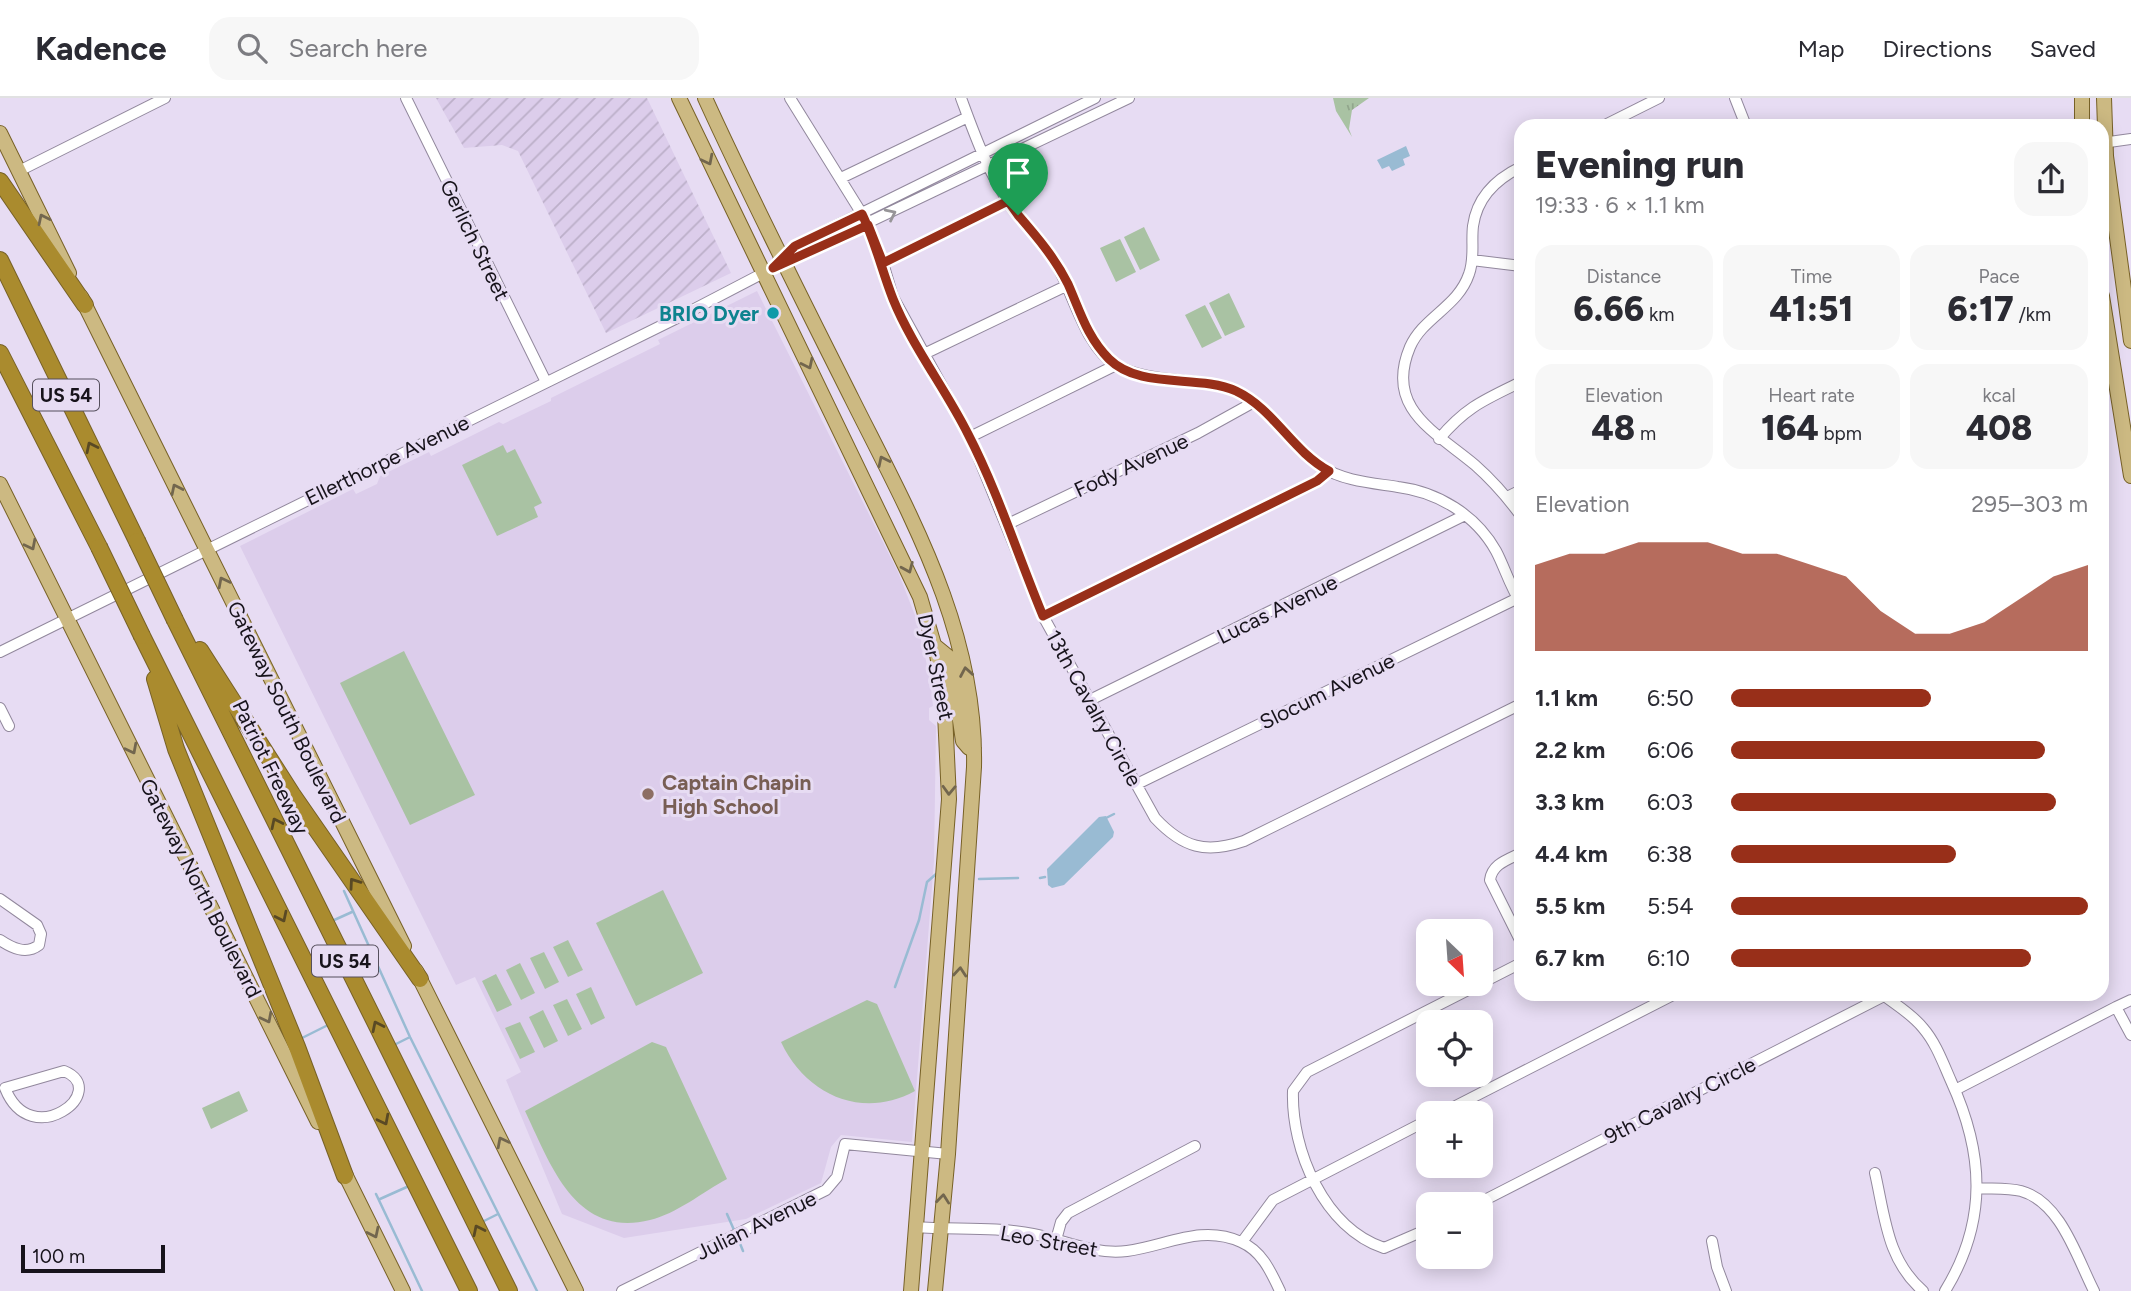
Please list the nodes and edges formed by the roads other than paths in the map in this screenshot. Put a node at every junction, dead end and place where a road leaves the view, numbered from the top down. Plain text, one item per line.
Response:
1 (165, 98) edge
2 (406, 98) edge
3 (678, 98) edge
4 (705, 98) edge
5 (790, 98) edge
6 (961, 98) edge
7 (1095, 98) edge
8 (1129, 98) edge
9 (1659, 98) edge
10 (1735, 98) edge
11 (2082, 98) edge
12 (2104, 98) edge
13 (1072, 103) edge
14 (968, 117) junction
15 (1617, 119) edge
16 (1743, 119) edge
17 (2082, 119) edge
18 (2104, 119) edge
19 (1083, 121) junction
20 (0, 133) edge
21 (2131, 139) edge
22 (2109, 141) edge
23 (984, 153) junction
24 (990, 166) junction
25 (19, 171) junction
26 (1514, 171) edge
27 (841, 178) junction
28 (0, 181) edge
29 (2109, 185) edge
30 (1008, 201) junction
31 (862, 214) junction
32 (868, 225) junction
33 (0, 260) edge
34 (1472, 260) junction
35 (883, 263) junction
36 (776, 265) junction
37 (1514, 265) edge
38 (1068, 285) junction
39 (85, 305) junction
40 (2109, 340) edge
41 (2131, 341) edge
42 (0, 353) edge
43 (924, 354) junction
44 (1116, 365) junction
45 (545, 382) junction
46 (1514, 385) edge
47 (1254, 402) junction
48 (970, 437) junction
49 (1439, 439) junction
50 (1329, 471) junction
51 (2131, 477) edge
52 (0, 484) edge
53 (1514, 494) edge
54 (1507, 497) junction
55 (1514, 506) edge
56 (1465, 514) junction
57 (1006, 525) junction
58 (206, 550) junction
59 (1514, 590) edge
60 (1514, 603) edge
61 (1043, 616) junction
62 (67, 619) junction
63 (178, 626) junction
64 (142, 636) junction
65 (935, 646) junction
66 (0, 652) edge
67 (1088, 701) junction
68 (0, 708) edge
69 (1514, 708) edge
70 (9, 726) dead end
71 (974, 748) junction
72 (1137, 784) junction
73 (1514, 857) edge
74 (0, 899) edge
75 (1514, 928) edge
76 (0, 940) edge
77 (1514, 967) edge
78 (421, 979) junction
79 (2131, 1000) edge
80 (1661, 1001) edge
81 (1871, 1001) edge
82 (1892, 1001) edge
83 (2116, 1007) junction
84 (2131, 1035) edge
85 (930, 1043) junction
86 (955, 1044) junction
87 (2, 1089) edge
88 (1955, 1090) junction
89 (1465, 1101) edge
90 (1416, 1126) edge
91 (1195, 1146) dead end
92 (923, 1152) junction
93 (948, 1154) junction
94 (1875, 1174) dead end
95 (345, 1176) junction
96 (1312, 1179) junction
97 (1977, 1188) junction
98 (1493, 1196) edge
99 (915, 1227) junction
100 (940, 1229) junction
101 (1416, 1234) edge
102 (1056, 1240) junction
103 (1712, 1241) dead end
104 (1242, 1242) junction
105 (403, 1291) edge
106 (469, 1291) edge
107 (509, 1291) edge
108 (576, 1291) edge
109 (622, 1291) edge
110 (911, 1291) edge
111 (935, 1291) edge
112 (1280, 1291) edge
113 (1726, 1291) edge
114 (1923, 1291) edge
115 (1945, 1291) edge
116 (2094, 1291) edge

1 - 25 street
2 - 45 street, Gerlich Street
3 -> 36 main road, Dyer Street
4 - 36 main road, Dyer Street
5 - 27 street, 13th Cavalry Circle
6 - 14 street
7 - 13 street, Ellerthorpe Avenue
8 - 19 street, Ellerthorpe Avenue
9 - 15 street
10 - 16 street
11 - 17 main road
12 - 18 main road
13 - 19 street
13 - 23 street, Ellerthorpe Avenue
14 - 23 street
14 - 27 street
19 - 24 street, Ellerthorpe Avenue
20 - 25 main road, Gateway South Boulevard
21 - 22 street
23 - 24 street
23 - 31 street, Ellerthorpe Avenue
24 - 30 street
32 -> 24 street, Ellerthorpe Avenue
39 -> 25 main road, Gateway South Boulevard
26 - 34 street
27 - 31 street, 13th Cavalry Circle
28 - 39 highway
29 - 41 main road
30 - 35 street
30 - 38 street
31 - 32 street, 13th Cavalry Circle
31 - 36 street, Ellerthorpe Avenue
32 - 35 street, 13th Cavalry Circle
32 - 36 street, Ellerthorpe Avenue
63 -> 33 highway, Patriot Freeway / US 54, bridge
34 - 37 street
34 - 49 street
35 - 43 street, 13th Cavalry Circle
36 - 45 street, Ellerthorpe Avenue
36 -> 65 main road, Dyer Street
71 -> 36 main road, Dyer Street
38 - 43 street
38 - 44 street
58 -> 39 main road, Gateway South Boulevard
40 - 51 main road
42 - 64 highway, US 54, bridge
43 - 48 street, 13th Cavalry Circle
44 - 47 street
44 - 48 street
45 - 58 street, Ellerthorpe Avenue
46 - 49 street
47 - 50 street
47 - 57 street, Fody Avenue
48 - 57 street, 13th Cavalry Circle
49 - 54 street
50 - 56 street
50 - 61 street
52 -> 62 main road, Gateway North Boulevard
53 - 54 street
54 - 55 street
56 - 59 street
56 - 67 street, Lucas Avenue
57 - 61 street, 13th Cavalry Circle
58 - 62 street, Ellerthorpe Avenue
78 -> 58 main road, Gateway South Boulevard
60 - 72 street, Slocum Avenue
61 - 67 street, 13th Cavalry Circle
62 - 66 street, Ellerthorpe Avenue
62 -> 95 main road, Gateway North Boulevard
78 -> 63 highway
107 -> 63 highway, Patriot Freeway / US 54
64 - 95 highway
64 -> 106 highway, US 54
65 - 71 main road
65 -> 85 main road, Dyer Street
67 - 72 street, 13th Cavalry Circle
68 - 70 street
69 - 72 street, 13th Cavalry Circle
86 -> 71 main road, Dyer Street
73 - 75 street
74 - 76 street
77 - 96 street
108 -> 78 main road, Gateway South Boulevard
79 - 83 street
80 - 89 street
81 - 98 street, 9th Cavalry Circle
82 - 88 street
83 - 84 street
83 - 88 street
85 - 86 main road
85 - 92 main road, Dyer Street
86 - 93 main road, Dyer Street
87 - 87 street
88 - 97 street
90 - 96 street
91 - 102 street
92 - 93 street, Julian Avenue
92 - 99 main road, Dyer Street
92 - 109 street, Julian Avenue
100 -> 93 main road, Dyer Street
94 - 114 street
95 -> 105 main road, Gateway North Boulevard
96 - 101 street
96 - 104 street
97 - 115 street
97 - 116 street
99 - 100 street, Leo Street
99 - 110 main road, Dyer Street
100 - 102 street, Leo Street
100 - 111 main road, Dyer Street
102 - 104 street, Leo Street
103 - 113 street
104 - 112 street

